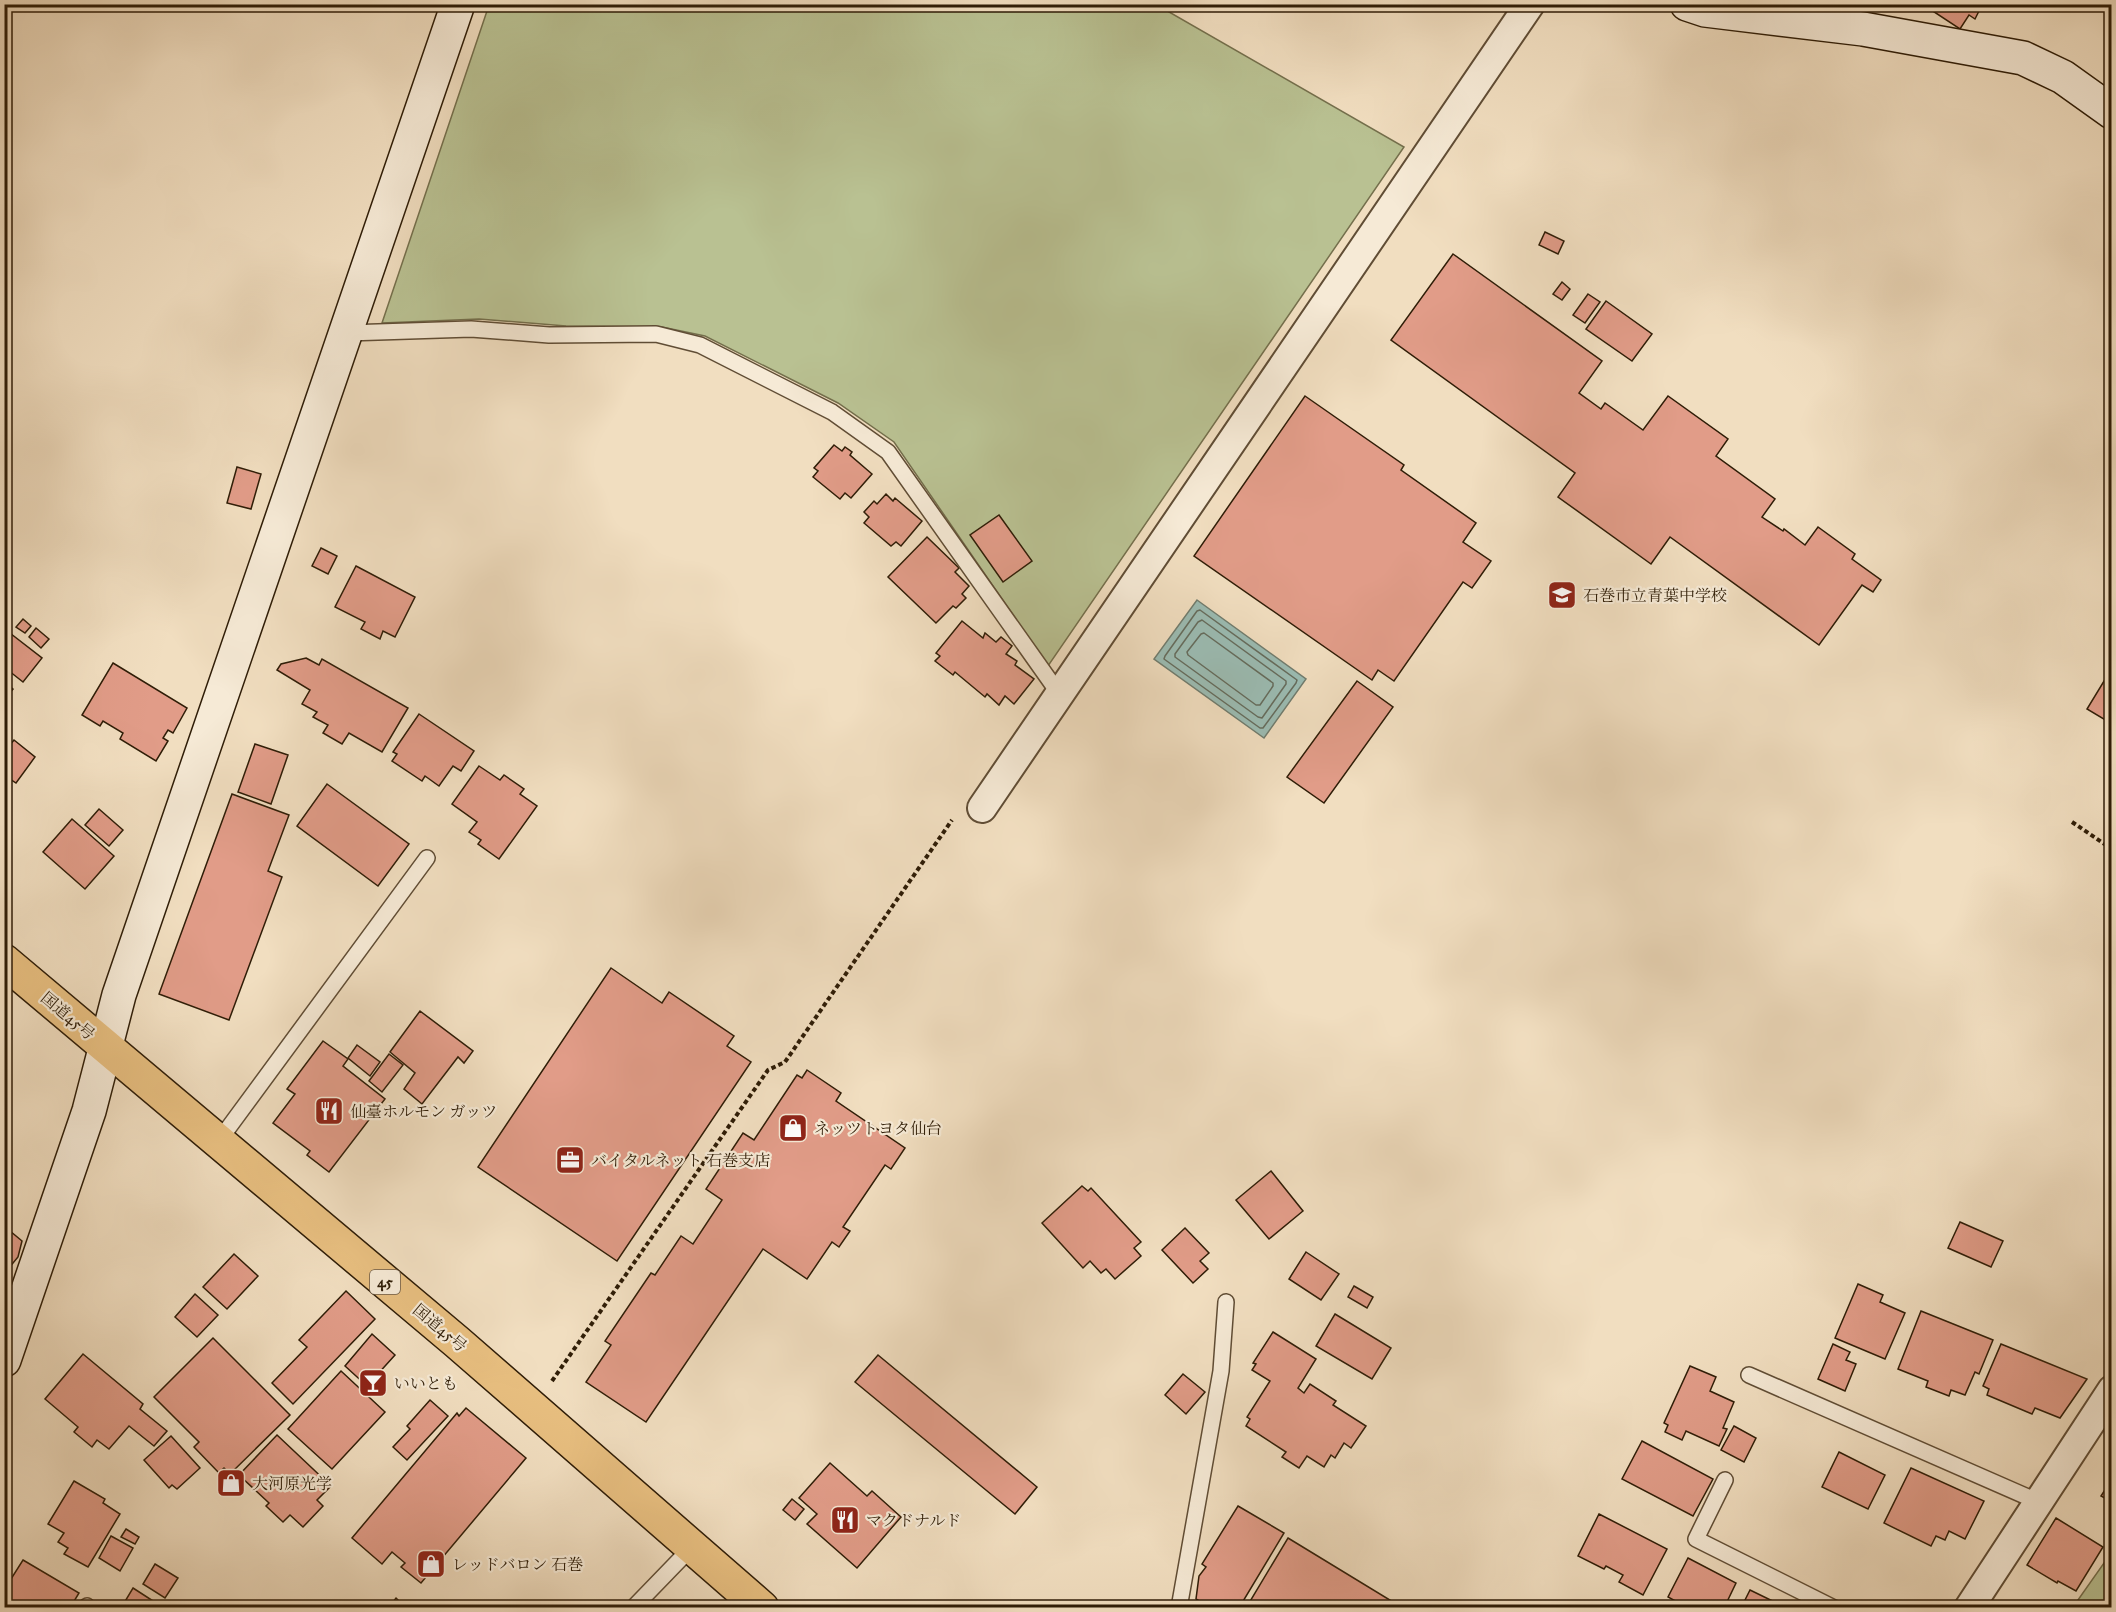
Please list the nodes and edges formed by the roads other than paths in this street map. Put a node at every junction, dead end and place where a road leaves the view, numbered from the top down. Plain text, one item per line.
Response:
1 (458, 4) edge
2 (1530, 4) edge
3 (1687, 4) edge
4 (2112, 112) edge
5 (347, 333) junction
6 (1059, 695) junction
7 (982, 808) road end
8 (427, 858) dead end
9 (4, 961) edge
10 (105, 1047) junction
11 (218, 1142) junction
12 (1226, 1302) dead end
13 (4, 1360) edge
14 (1749, 1375) dead end
15 (2112, 1390) edge
16 (1725, 1480) dead end
17 (2039, 1502) junction
18 (692, 1547) junction
19 (633, 1608) edge
20 (762, 1608) edge
21 (1179, 1608) edge
22 (1834, 1608) edge
23 (1970, 1608) edge

1 - 5 street
2 - 6 street
3 - 4 street
5 - 6 lane
5 - 10 street
6 - 7 street
8 - 11 lane
9 - 10 highway, 国道45号 / 45
10 - 11 highway, 国道45号 / 45
10 - 13 street
11 - 18 highway, 国道45号 / 45
12 - 21 lane
14 - 17 lane
15 - 17 street
16 - 22 lane
17 - 23 street
18 - 19 lane
18 - 20 highway, 国道45号 / 45

